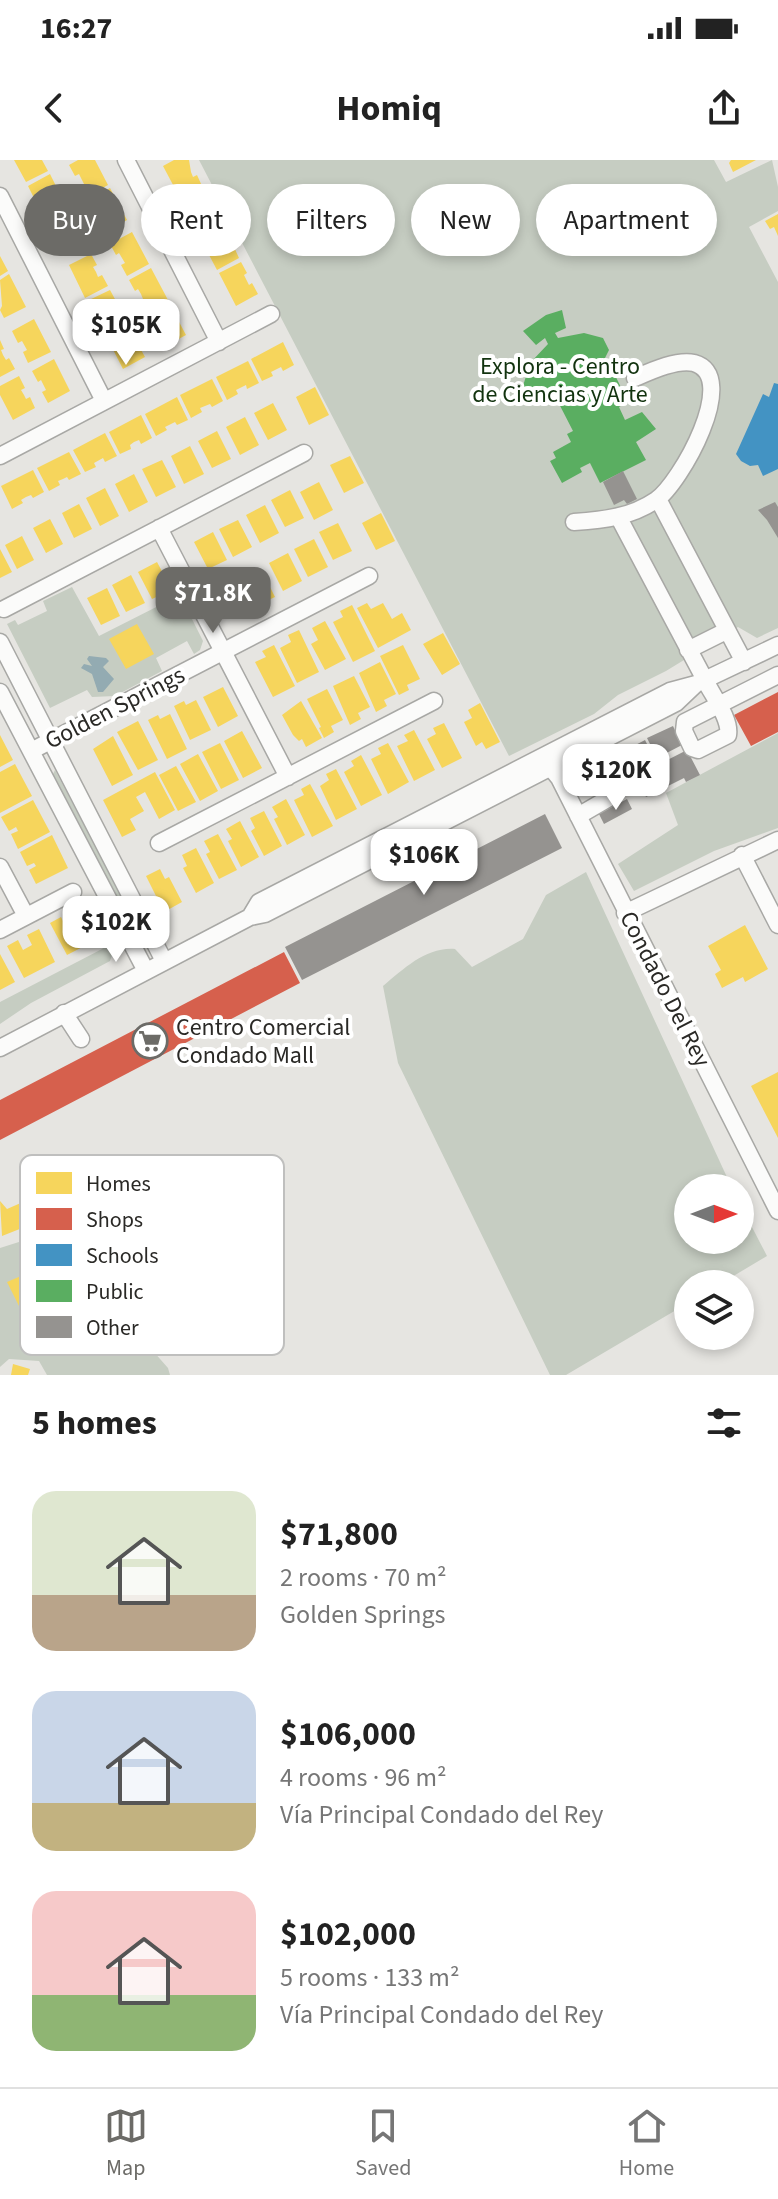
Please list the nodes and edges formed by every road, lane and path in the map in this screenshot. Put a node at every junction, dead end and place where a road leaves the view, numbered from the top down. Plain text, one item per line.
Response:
1 (126, 160) edge
2 (0, 196) edge
3 (271, 314) dead end
4 (219, 342) junction
5 (635, 378) dead end
6 (104, 401) junction
7 (304, 453) dead end
8 (0, 456) edge
9 (658, 499) junction
10 (619, 518) junction
11 (574, 522) dead end
12 (159, 528) junction
13 (369, 576) dead end
14 (4, 609) dead end
15 (726, 631) junction
16 (0, 642) edge
17 (778, 645) edge
18 (688, 650) junction
19 (223, 652) junction
20 (744, 662) junction
21 (778, 675) edge
22 (21, 682) junction
23 (700, 682) junction
24 (0, 692) edge
25 (434, 701) dead end
26 (51, 740) junction
27 (559, 747) junction
28 (31, 751) junction
29 (536, 759) junction
30 (553, 767) junction
31 (288, 777) junction
32 (609, 798) dead end
33 (578, 816) junction
34 (778, 840) edge
35 (159, 843) dead end
36 (742, 855) junction
37 (0, 867) edge
38 (73, 892) dead end
39 (625, 913) junction
40 (26, 916) junction
41 (250, 917) junction
42 (778, 925) edge
43 (0, 930) edge
44 (164, 961) junction
45 (146, 971) junction
46 (64, 1013) junction
47 (81, 1039) dead end
48 (0, 1048) edge
49 (778, 1211) edge

1 - 4 street
2 - 6 street
3 - 4 street
4 - 6 street
5 - 9 street
6 - 8 street
7 - 12 street
9 - 10 street
9 - 15 street
10 - 11 street
10 - 18 street
12 - 14 street
12 - 19 street
13 - 19 street, Golden Springs
15 - 18 street
15 - 20 street
16 - 22 street
17 - 20 street
18 - 23 street
19 - 26 street, Golden Springs
19 - 31 street
20 - 23 street
21 - 23 street
22 - 24 street
22 - 26 street
23 - 27 street
23 - 30 street
24 - 28 street
25 - 31 street
26 - 28 street, Golden Springs
26 - 44 street
27 - 29 street
27 - 30 street
28 - 45 street
29 - 30 street
29 - 41 street
30 - 33 street, Condado Del Rey
30 - 41 street
31 - 35 street
32 - 33 street
33 - 39 street, Condado Del Rey
34 - 36 street
36 - 39 street
36 - 42 street
37 - 40 street
38 - 40 street
39 - 49 street, Condado Del Rey
40 - 43 street
41 - 44 street
44 - 45 street
45 - 46 street
46 - 47 street
46 - 48 street

